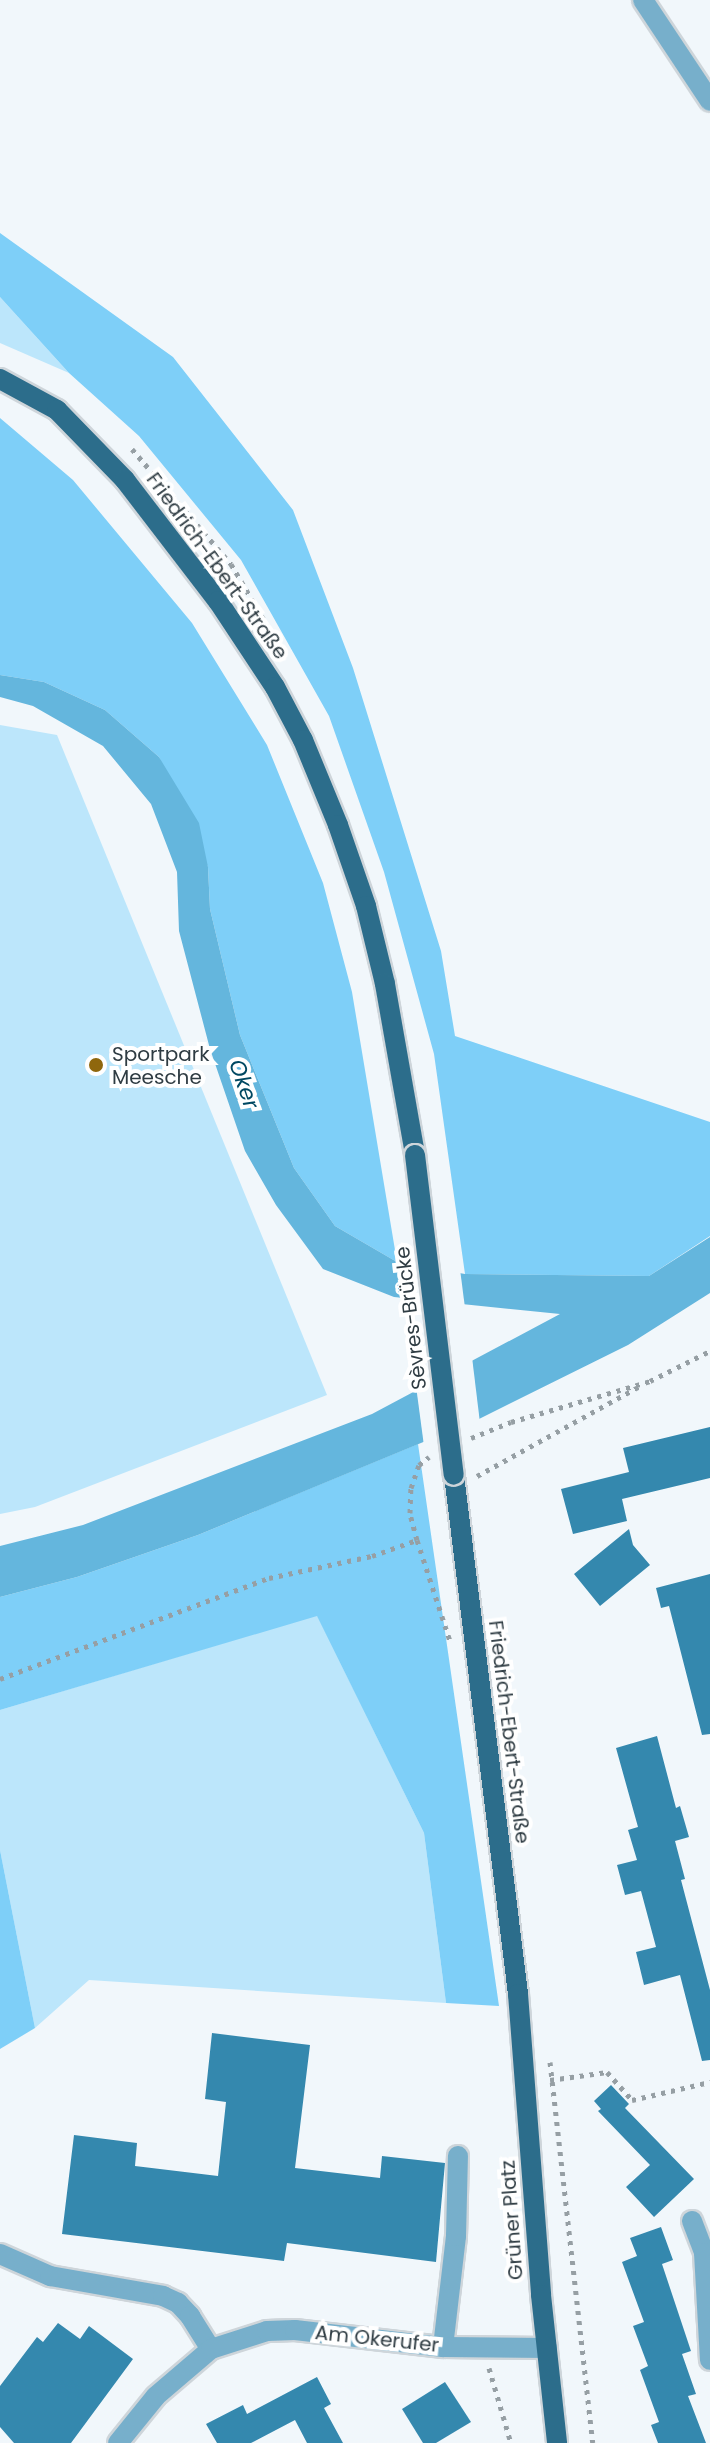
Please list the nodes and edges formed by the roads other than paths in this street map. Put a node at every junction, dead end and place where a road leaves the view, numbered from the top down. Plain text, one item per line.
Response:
1 (643, 0) edge
2 (710, 101) edge
3 (0, 379) edge
4 (415, 1155) joint
5 (454, 1475) joint
6 (518, 1994) joint
7 (458, 2156) dead end
8 (692, 2221) dead end
9 (0, 2254) edge
10 (443, 2347) junction
11 (547, 2348) junction
12 (211, 2349) junction
13 (710, 2360) edge
14 (118, 2443) edge
15 (557, 2443) edge

1 - 2 street
3 - 4 main road, Friedrich-Ebert-Straße
4 - 5 main road, Sèvres-Brücke, bridge
5 - 6 main road, Friedrich-Ebert-Straße
6 - 11 main road, Grüner Platz
7 - 10 street
8 - 13 street
9 - 12 street
10 - 11 street, Am Okerufer
10 - 12 street, Am Okerufer
11 - 15 main road, Grüner Platz
12 - 14 street, Am Okerufer

